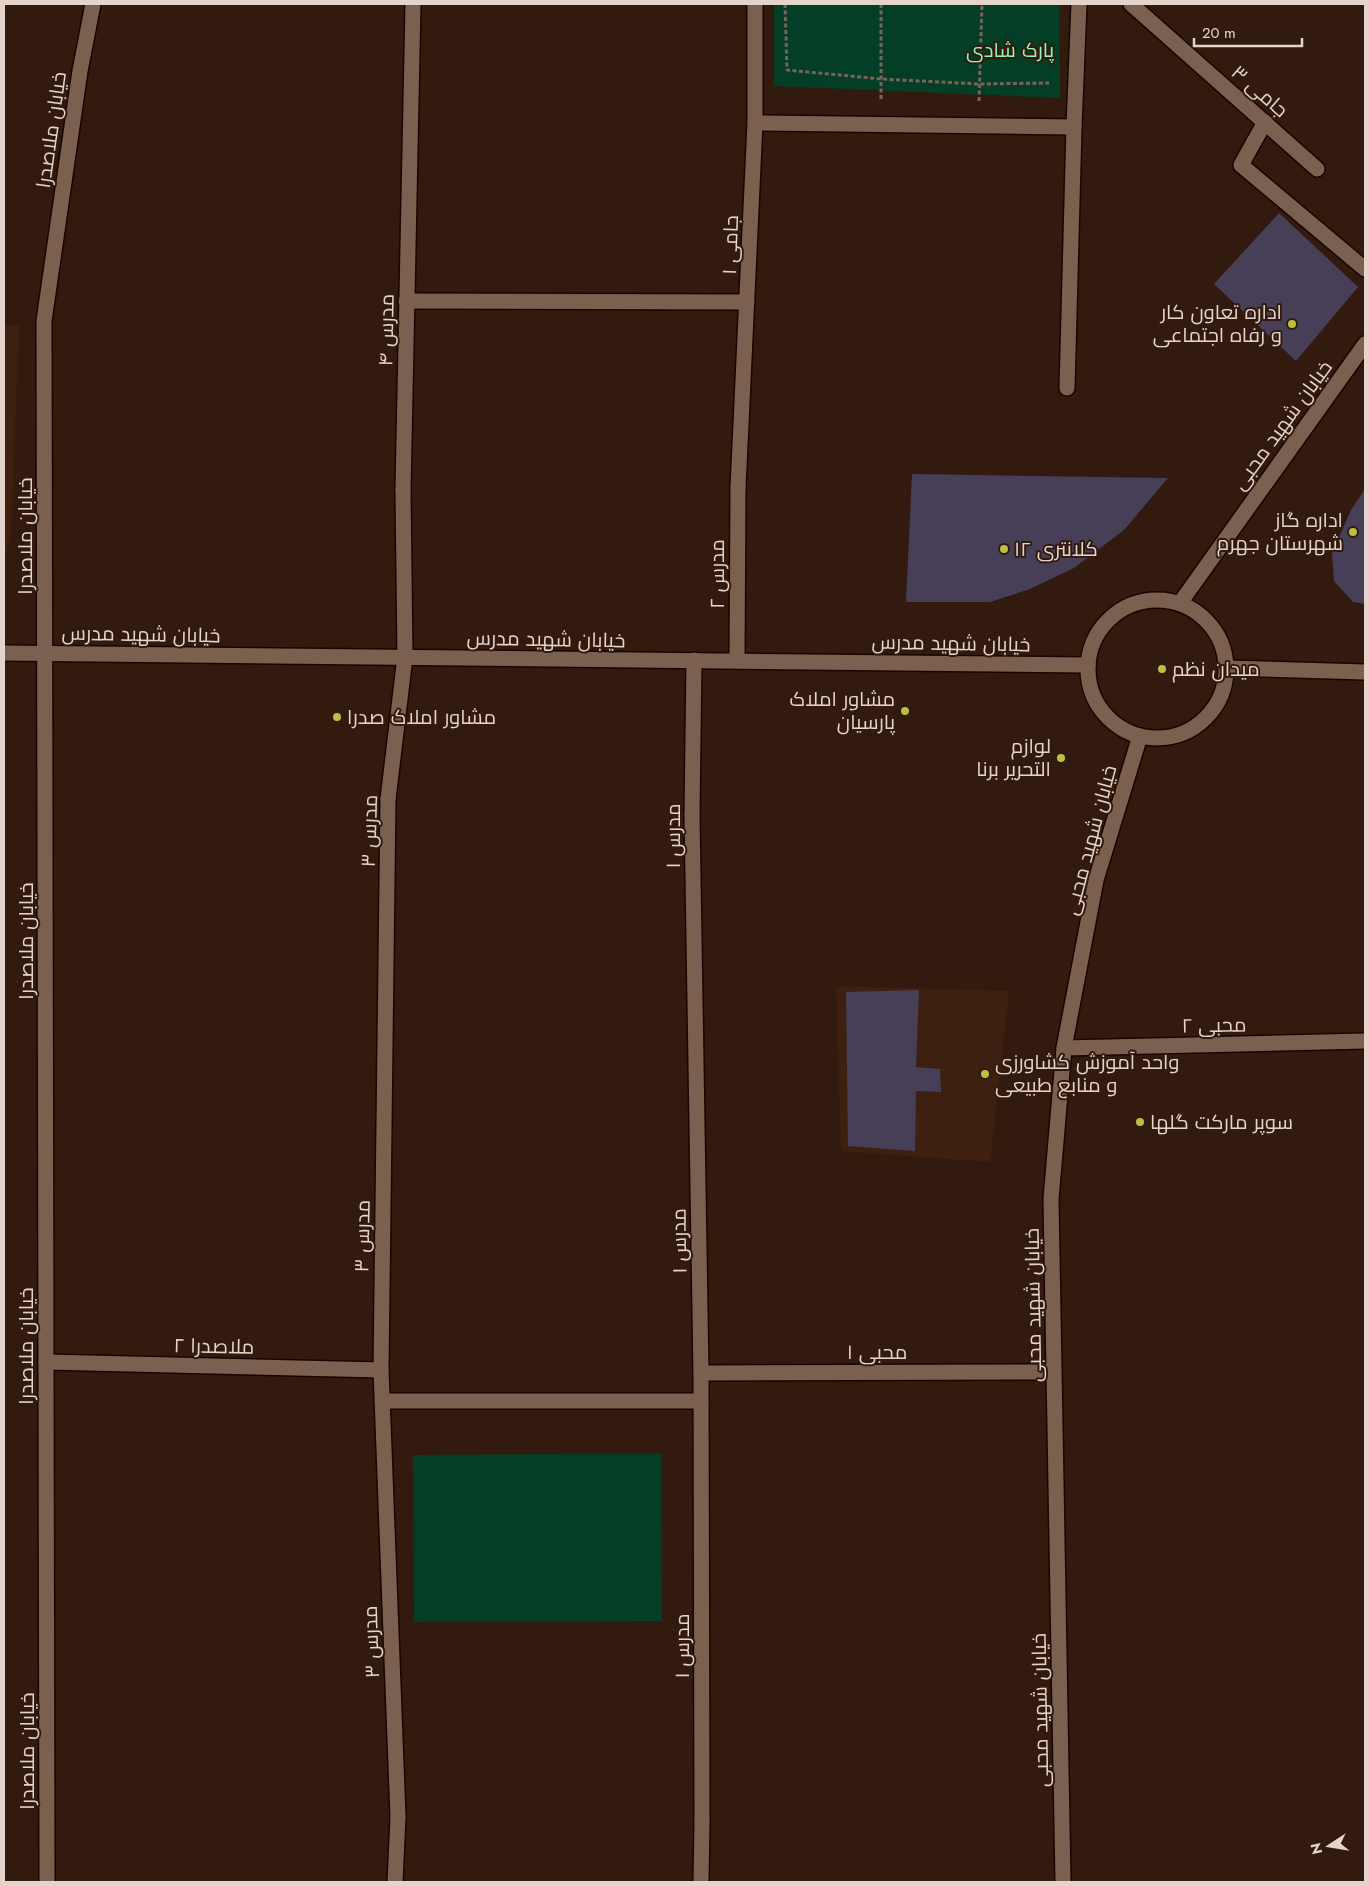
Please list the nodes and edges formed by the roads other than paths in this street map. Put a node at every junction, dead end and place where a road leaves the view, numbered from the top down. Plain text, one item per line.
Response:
1 (93, 4) edge
2 (413, 4) edge
3 (755, 4) edge
4 (1079, 4) edge
5 (1135, 5) edge
6 (1265, 122) junction
7 (755, 123) junction
8 (1074, 127) junction
9 (1317, 169) dead end
10 (1365, 269) edge
11 (406, 301) junction
12 (747, 302) junction
13 (1365, 344) edge
14 (1067, 388) dead end
15 (738, 488) joint
16 (1180, 603) junction
17 (4, 653) edge
18 (46, 654) junction
19 (405, 657) junction
20 (694, 660) junction
21 (737, 661) junction
22 (1088, 665) junction
23 (1227, 668) junction
24 (1365, 672) edge
25 (1140, 736) junction
26 (1365, 1041) edge
27 (1064, 1048) junction
28 (46, 1362) junction
29 (381, 1370) junction
30 (1054, 1372) junction
31 (701, 1373) junction
32 (382, 1401) junction
33 (701, 1401) junction
34 (47, 1882) edge
35 (395, 1882) edge
36 (701, 1882) edge
37 (1063, 1882) edge

1 - 18 street, خیابان ملاصدرا
2 - 11 street, مدرس ۴
3 - 7 street, جامی ۱
4 - 8 street
5 - 6 street, جامی ۳
6 - 9 street, جامی ۳
6 - 10 street
7 - 8 street
7 - 12 street, جامی ۱
8 - 14 street
11 - 12 street
11 - 19 street, مدرس ۴
12 - 15 street, جامی ۱
13 - 16 street, خیابان شهید محبی
15 - 21 street, مدرس ۲
16 - 22 street
16 - 23 street
17 - 18 street, خیابان شهید مدرس
18 - 19 street, خیابان شهید مدرس
18 - 28 street, خیابان ملاصدرا
19 - 20 street, خیابان شهید مدرس
19 - 29 street, مدرس ۳
20 - 21 street, خیابان شهید مدرس
20 - 31 street, مدرس ۱
21 - 22 street, خیابان شهید مدرس
22 - 25 street
23 - 24 street
23 - 25 street
25 - 27 street, خیابان شهید محبی
26 - 27 street, محبی ۲
27 - 30 street, خیابان شهید محبی
28 - 29 street, ملاصدرا ۲
28 - 34 street, خیابان ملاصدرا
29 - 32 street, مدرس ۳
30 - 31 street, محبی ۱
30 - 37 street, خیابان شهید محبی
31 - 33 street, مدرس ۱
32 - 33 street
32 - 35 street, مدرس ۳
33 - 36 street, مدرس ۱

